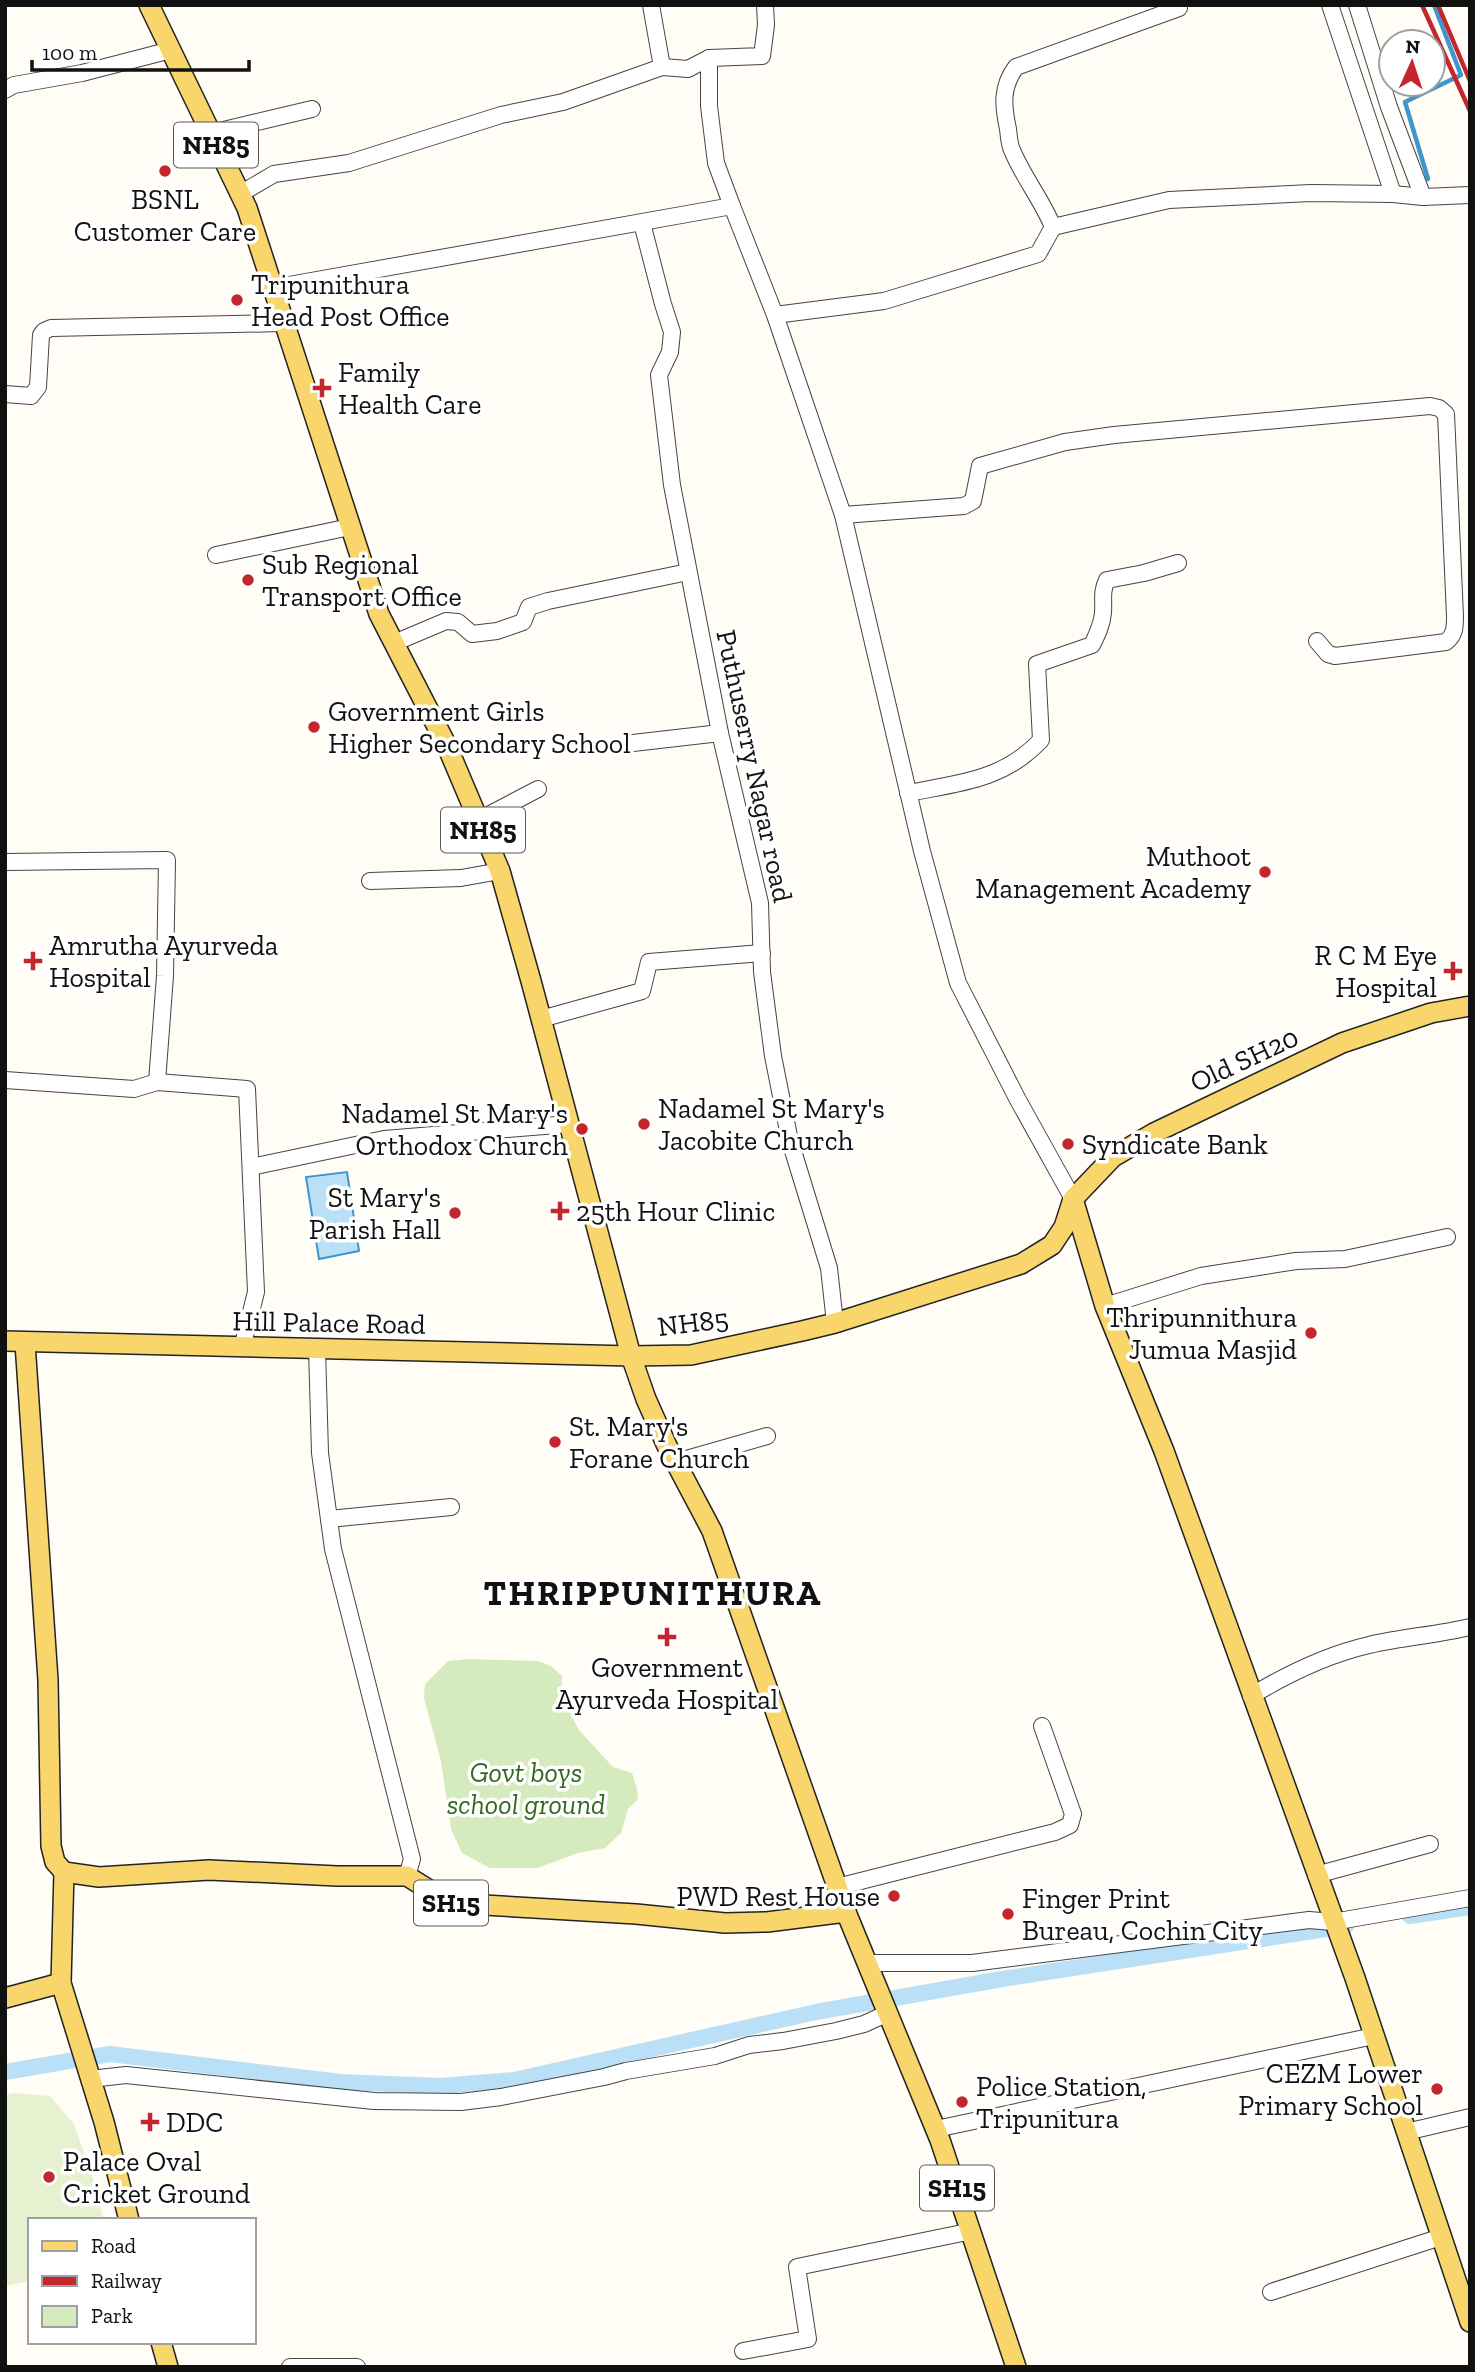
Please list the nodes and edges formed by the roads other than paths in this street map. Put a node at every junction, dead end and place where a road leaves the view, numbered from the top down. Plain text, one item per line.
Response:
1 (149, 5) edge
2 (651, 5) edge
3 (765, 5) edge
4 (1330, 5) edge
5 (1357, 5) edge
6 (1179, 8) dead end
7 (171, 50) junction
8 (709, 58) junction
9 (662, 67) junction
10 (5, 90) edge
11 (312, 109) dead end
12 (211, 134) junction
13 (240, 194) junction
14 (1393, 194) junction
15 (1470, 195) edge
16 (1423, 197) junction
17 (732, 206) junction
18 (642, 223) junction
19 (1053, 227) junction
20 (272, 288) junction
21 (775, 315) junction
22 (284, 323) junction
23 (5, 394) edge
24 (843, 514) junction
25 (350, 527) junction
26 (216, 555) dead end
27 (1178, 563) dead end
28 (688, 572) junction
29 (1317, 641) dead end
30 (394, 642) junction
31 (720, 733) junction
32 (633, 743) dead end
33 (537, 789) dead end
34 (908, 793) junction
35 (479, 820) junction
36 (5, 862) edge
37 (500, 872) junction
38 (370, 881) dead end
39 (762, 954) junction
40 (1470, 1006) edge
41 (541, 1019) junction
42 (5, 1080) edge
43 (157, 1082) junction
44 (569, 1124) junction
45 (251, 1167) junction
46 (1095, 1176) joint
47 (1073, 1199) junction
48 (1447, 1237) dead end
49 (1105, 1306) junction
50 (835, 1323) junction
51 (15, 1342) edge
52 (242, 1348) junction
53 (317, 1349) junction
54 (631, 1356) junction
55 (766, 1436) dead end
56 (676, 1462) junction
57 (452, 1507) dead end
58 (329, 1519) junction
59 (1469, 1631) edge
60 (1251, 1696) junction
61 (1042, 1726) dead end
62 (1430, 1844) dead end
63 (64, 1872) junction
64 (1316, 1875) junction
65 (407, 1876) junction
66 (837, 1887) junction
67 (1470, 1898) edge
68 (846, 1912) junction
69 (1333, 1922) junction
70 (867, 1963) junction
71 (61, 1983) junction
72 (5, 1998) edge
73 (888, 2013) junction
74 (1374, 2036) junction
75 (90, 2077) junction
76 (1470, 2117) edge
77 (936, 2129) junction
78 (1406, 2132) junction
79 (128, 2218) edge
80 (972, 2231) junction
81 (1441, 2237) junction
82 (1270, 2292) dead end
83 (1470, 2322) edge
84 (162, 2344) edge
85 (743, 2351) dead end
86 (168, 2367) edge
87 (290, 2367) edge
88 (357, 2367) edge
89 (1016, 2367) edge

1 - 7 main road, NH85 / NH85
2 - 9 street
3 - 8 street
4 - 14 street
5 - 16 street
6 - 19 street
7 - 10 street
7 - 12 main road, NH85 / NH85
8 - 9 street
8 - 17 street
9 - 13 street
11 - 12 street
12 - 13 main road, NH85 / NH85
13 - 20 main road, NH85 / NH85
14 - 16 street
14 - 19 street
15 - 16 street
17 - 18 street
17 - 21 street
18 - 20 street
18 - 28 street, Puthuserry Nagar road
19 - 21 street
20 - 22 main road, NH85 / NH85
21 - 24 street
22 - 23 street
22 - 25 main road, NH85 / NH85
24 - 29 street
24 - 34 street
25 - 26 street
25 - 30 main road, NH85 / NH85
27 - 34 street
28 - 30 street
28 - 31 street, Puthuserry Nagar road
30 - 35 main road, NH85 / NH85
31 - 32 street
31 - 39 street, Puthuserry Nagar road
33 - 35 street
34 - 47 street
35 - 37 main road, NH85 / NH85
36 - 43 street
37 - 38 street
37 - 41 main road, NH85 / NH85
39 - 41 street
39 - 50 street, Puthuserry Nagar road
40 - 46 main road, Old SH20
41 - 44 main road, NH85 / NH85
42 - 43 street
43 - 45 street
44 - 45 street
44 - 54 main road, NH85 / NH85
45 - 52 street
46 - 47 main road, NH85 / NH85
47 - 49 main road
47 - 50 main road, NH85 / NH85
48 - 49 street
49 - 60 main road
50 - 54 main road, NH85 / NH85
51 - 52 main road, Hill Palace Road
51 - 63 main road
52 - 53 main road, Hill Palace Road
53 - 54 main road, Hill Palace Road
53 - 58 street
54 - 56 main road, SH15
55 - 56 street
56 - 66 main road, SH15
57 - 58 street
58 - 65 street
59 - 60 street
60 - 64 main road
61 - 66 street
62 - 64 street
63 - 65 main road, SH15
63 - 71 main road
64 - 69 main road
65 - 68 main road, SH15
66 - 68 main road, SH15
67 - 69 street
68 - 70 main road, SH15
69 - 70 street
69 - 74 main road
70 - 73 main road, SH15
71 - 72 main road
71 - 75 main road
73 - 75 street
73 - 77 main road, SH15
74 - 77 street
74 - 78 main road
75 - 79 main road
76 - 78 street
77 - 80 main road, SH15
78 - 81 main road
80 - 85 street
80 - 89 main road, SH15
81 - 82 street
81 - 83 main road
84 - 86 main road
87 - 88 street

